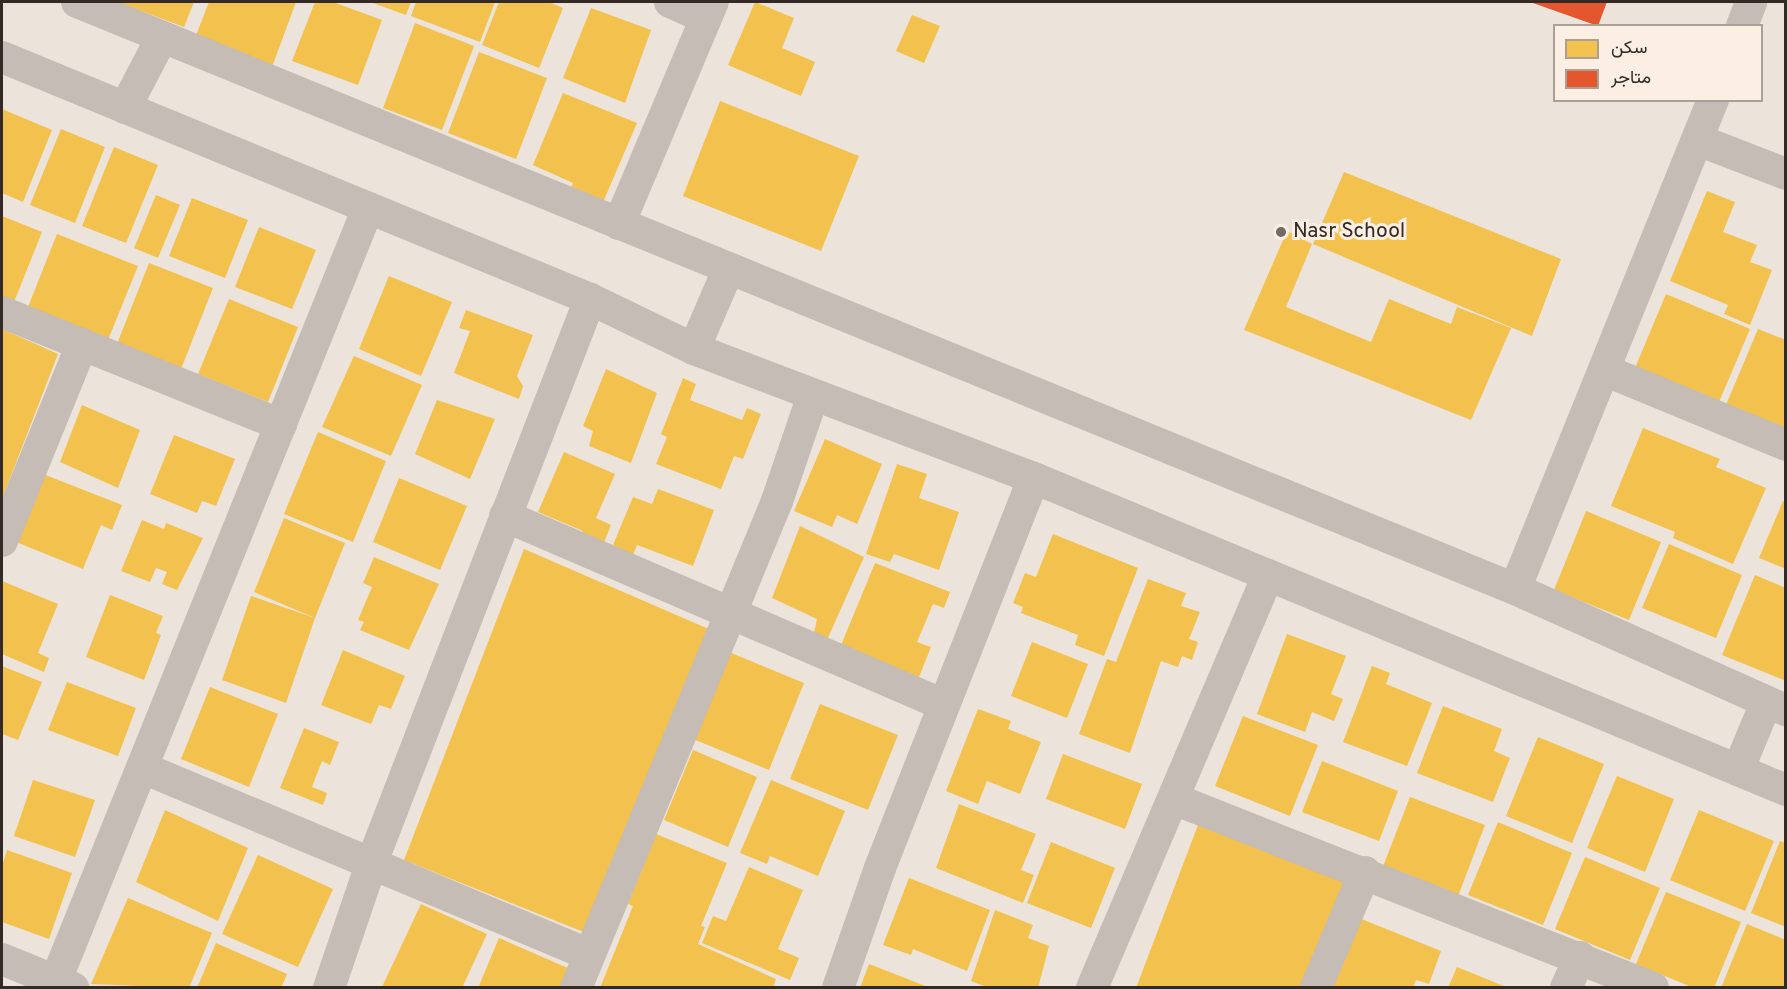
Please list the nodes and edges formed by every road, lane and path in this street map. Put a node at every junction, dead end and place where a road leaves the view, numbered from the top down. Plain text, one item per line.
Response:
1 (77, 2) edge
2 (670, 2) edge
3 (1751, 2) edge
4 (710, 10) edge
5 (1743, 24) edge
6 (162, 37) junction
7 (2, 57) edge
8 (1712, 102) edge
9 (125, 108) junction
10 (1698, 140) junction
11 (1785, 174) edge
12 (368, 208) junction
13 (619, 224) junction
14 (728, 270) junction
15 (590, 299) junction
16 (2, 312) edge
17 (82, 344) junction
18 (694, 349) junction
19 (1604, 370) junction
20 (813, 395) junction
21 (281, 425) junction
22 (1785, 445) edge
23 (1034, 478) junction
24 (505, 516) junction
25 (2, 541) edge
26 (1267, 577) junction
27 (1515, 589) junction
28 (730, 615) junction
29 (943, 705) junction
30 (1776, 706) edge
31 (143, 768) junction
32 (1738, 770) junction
33 (1785, 790) edge
34 (1174, 799) junction
35 (372, 862) junction
36 (1365, 872) junction
37 (588, 954) junction
38 (1580, 957) junction
39 (2, 959) edge
40 (64, 984) edge
41 (329, 987) edge
42 (576, 987) edge
43 (838, 987) edge
44 (1092, 987) edge
45 (1316, 987) edge
46 (1566, 987) edge
47 (1653, 987) edge

1 - 6 street
2 - 4 street
3 - 5 street
4 - 13 street
6 - 9 street
6 - 13 street
7 - 9 street
8 - 10 street
9 - 12 street
10 - 11 street
10 - 19 street
12 - 15 street
12 - 21 street
13 - 14 street
14 - 18 street
14 - 27 street
15 - 18 street
15 - 24 street
16 - 17 street
17 - 21 street
17 - 25 street
18 - 20 street
19 - 22 street
19 - 27 street
20 - 23 street
20 - 28 street
21 - 31 street
23 - 26 street
23 - 29 street
24 - 28 street
24 - 35 street
26 - 32 street
26 - 34 street
27 - 30 street
28 - 29 street
28 - 37 street
29 - 43 street
30 - 32 street
31 - 35 street
31 - 40 street
32 - 33 street
34 - 36 street
34 - 44 street
35 - 37 street
35 - 41 street
36 - 38 street
36 - 45 street
37 - 42 street
38 - 46 street
38 - 47 street
39 - 40 street

